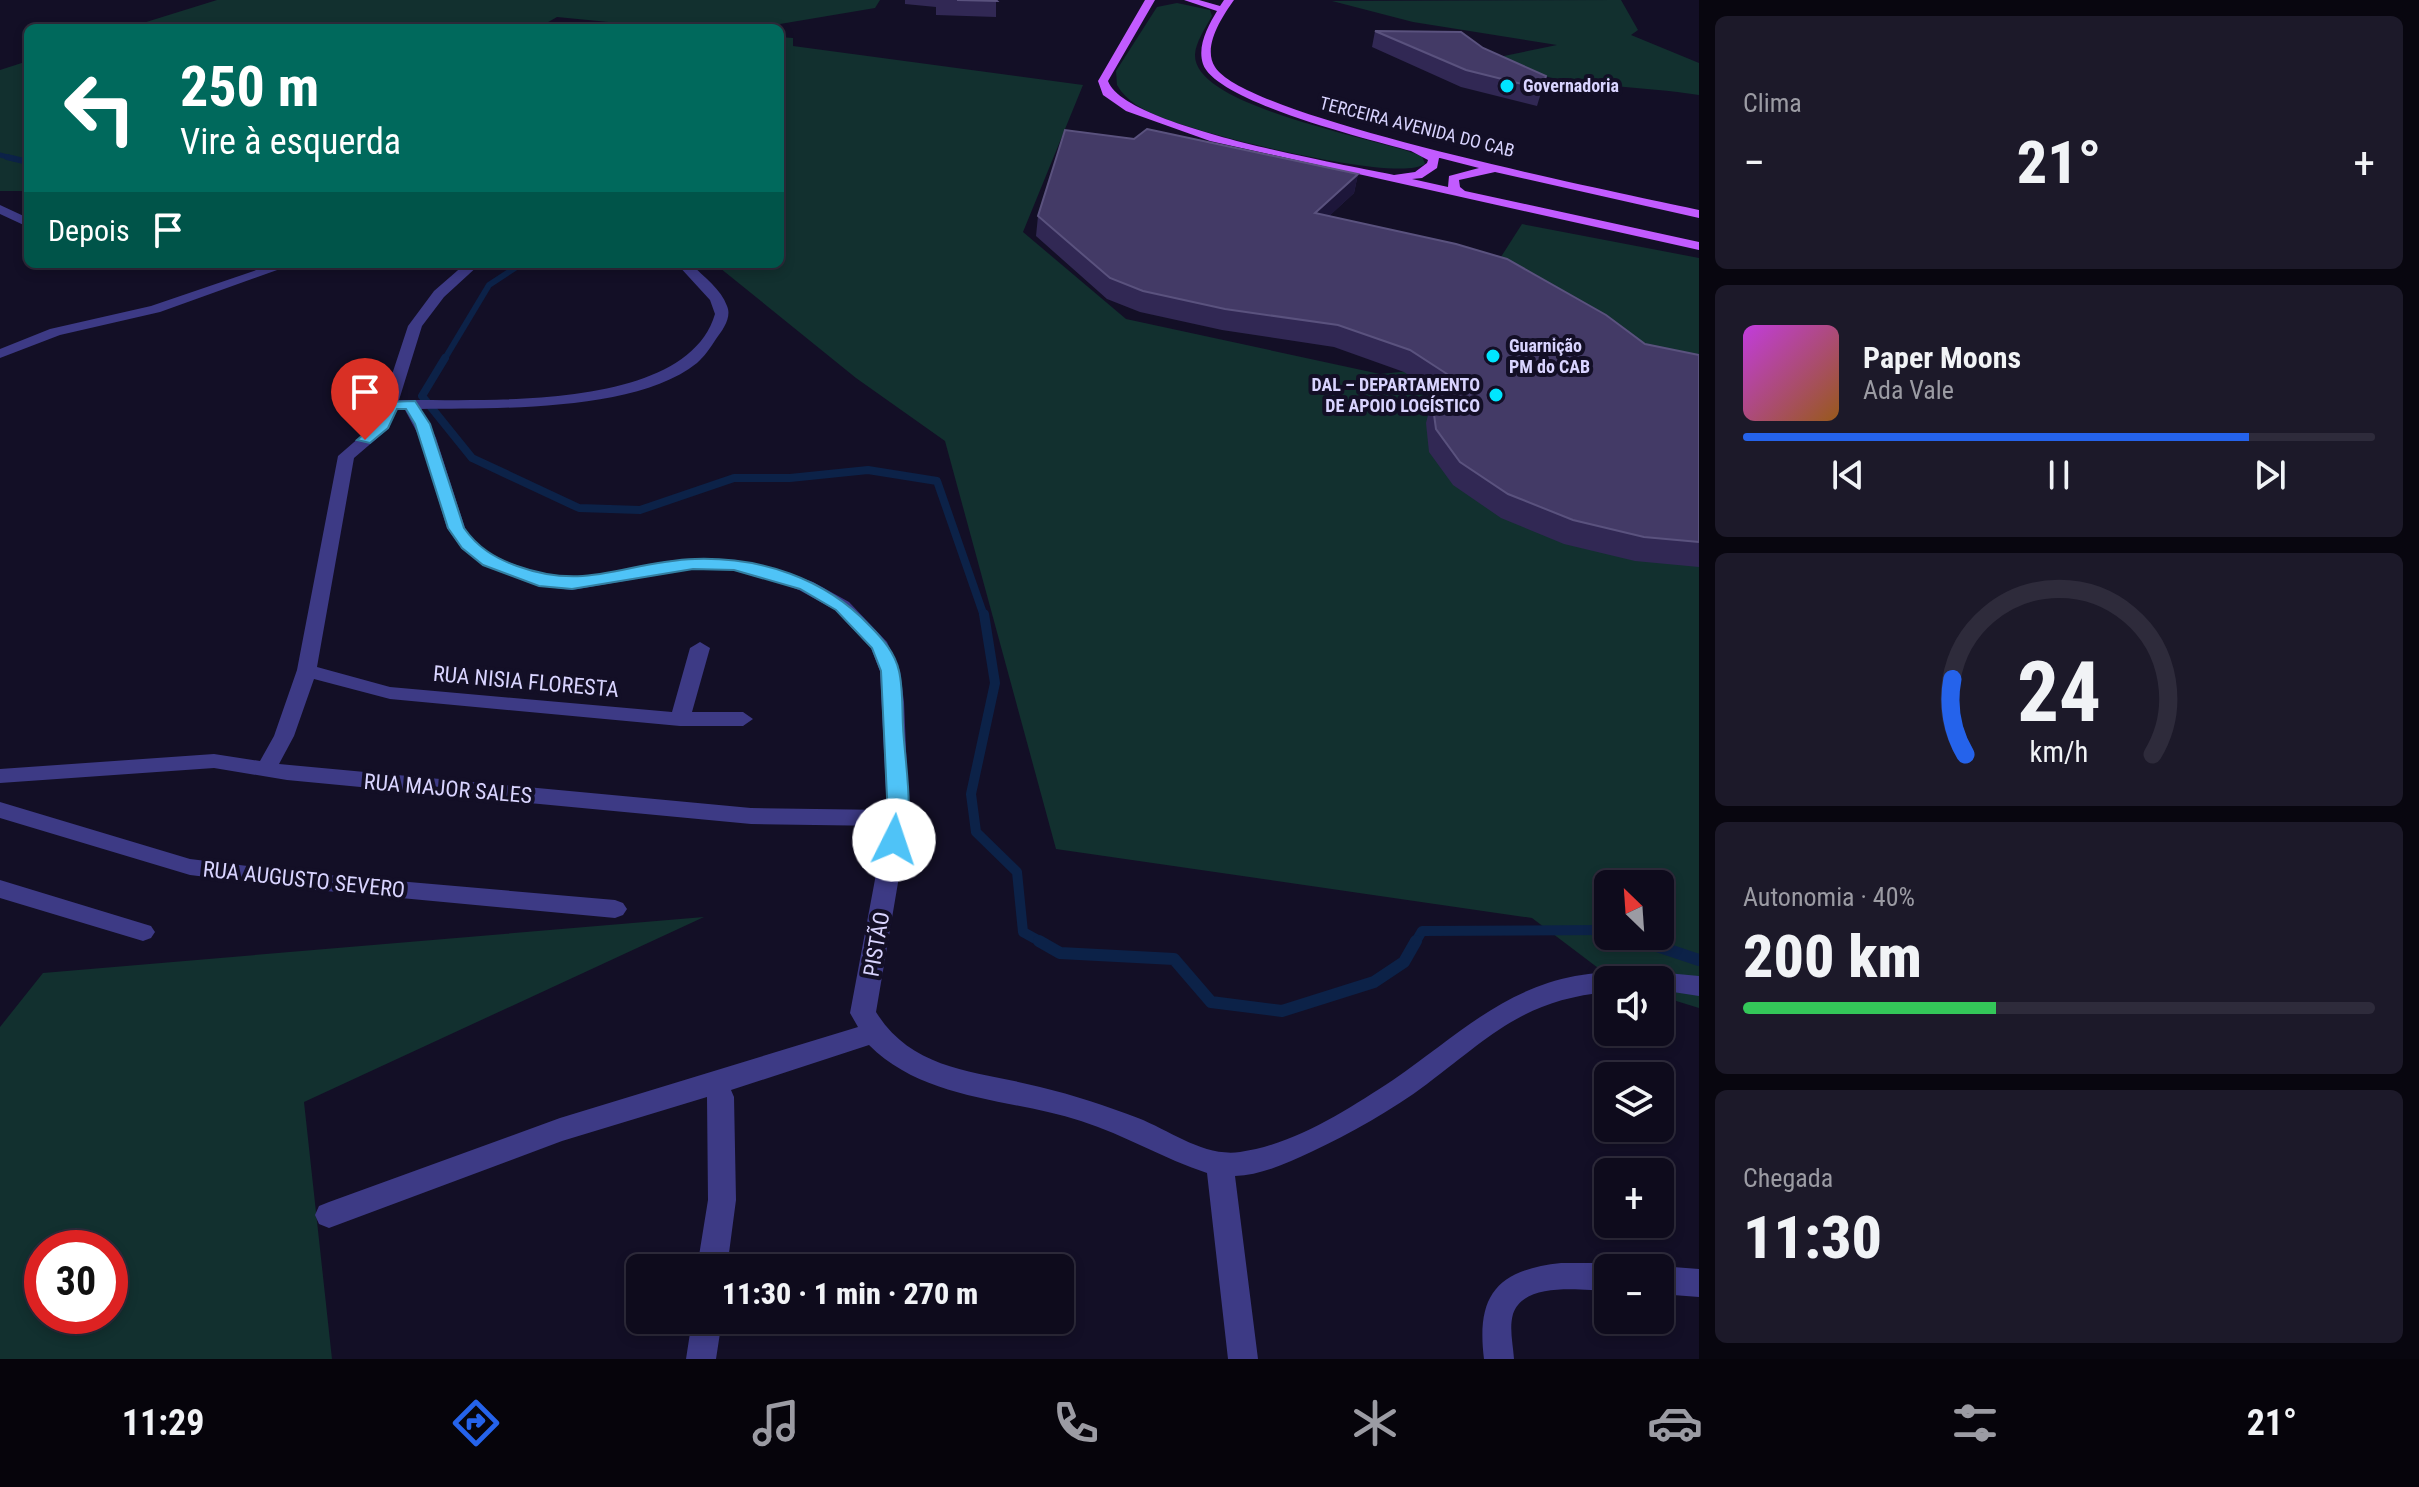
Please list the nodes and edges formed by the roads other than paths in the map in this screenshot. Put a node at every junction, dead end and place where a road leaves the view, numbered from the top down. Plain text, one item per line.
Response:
1 (1189, 0) edge
2 (1162, 1) edge
3 (1148, 2) edge
4 (1226, 5) edge
5 (1403, 143) junction
6 (1511, 169) junction
7 (1367, 174) junction
8 (1463, 195) junction
9 (0, 209) edge
10 (1699, 214) edge
11 (24, 221) edge
12 (1699, 246) edge
13 (275, 268) edge
14 (468, 268) edge
15 (687, 268) edge
16 (0, 354) edge
17 (401, 404) junction
18 (700, 648) dead end
19 (307, 670) junction
20 (680, 719) junction
21 (743, 719) dead end
22 (266, 769) junction
23 (0, 776) edge
24 (0, 810) edge
25 (898, 818) junction
26 (0, 889) edge
27 (615, 909) dead end
28 (143, 932) dead end
29 (1674, 982) edge
30 (1594, 983) edge
31 (1699, 986) edge
32 (873, 1033) junction
33 (714, 1084) junction
34 (1220, 1165) junction
35 (329, 1215) dead end
36 (714, 1254) edge
37 (1594, 1277) edge
38 (1674, 1281) edge
39 (1699, 1283) edge
40 (705, 1334) edge
41 (701, 1359) edge
42 (1243, 1359) edge
43 (1499, 1359) edge

1 - 4 main road
2 - 3 main road
3 - 7 main road
4 - 5 main road, TERCEIRA AVENIDA DO CAB
5 - 6 main road, TERCEIRA AVENIDA DO CAB
5 - 7 main road
6 - 8 main road
6 - 10 main road, TERCEIRA AVENIDA DO CAB
7 - 8 main road
8 - 12 main road
9 - 11 street
13 - 16 street
14 - 17 street
15 - 17 street
17 - 19 street
17 - 25 street, PISTÃO
18 - 20 street
19 - 20 street, RUA NISIA FLORESTA
19 - 22 street
20 - 21 street, RUA NISIA FLORESTA
22 - 23 street, RUA MAJOR SALES
22 - 25 street, RUA MAJOR SALES
24 - 27 street, RUA AUGUSTO SEVERO
25 - 32 street, PISTÃO
26 - 28 street
29 - 31 street
30 - 34 street
32 - 33 street
32 - 34 street
33 - 35 street
33 - 36 street
34 - 42 street
37 - 43 street
38 - 39 street
40 - 41 street

